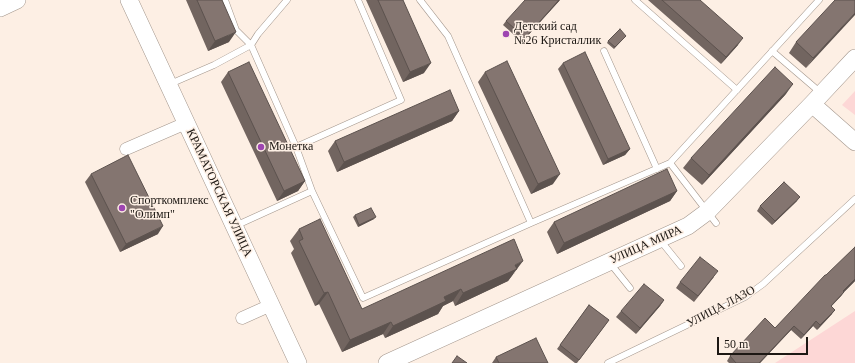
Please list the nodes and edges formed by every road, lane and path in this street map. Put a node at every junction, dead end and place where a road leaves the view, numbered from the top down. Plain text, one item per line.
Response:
1 (17, 0) edge
2 (129, 0) edge
3 (225, 0) edge
4 (287, 0) edge
5 (358, 0) edge
6 (420, 0) edge
7 (635, 0) edge
8 (819, 0) edge
9 (0, 8) edge
10 (251, 45) junction
11 (604, 51) dead end
12 (772, 51) junction
13 (855, 58) edge
14 (168, 85) junction
15 (736, 90) junction
16 (817, 99) junction
17 (186, 122) junction
18 (855, 142) edge
19 (296, 146) junction
20 (126, 149) dead end
21 (670, 163) junction
22 (657, 169) junction
23 (312, 191) junction
24 (855, 199) edge
25 (712, 217) junction
26 (531, 223) junction
27 (234, 227) junction
28 (659, 239) junction
29 (609, 262) junction
30 (681, 266) dead end
31 (630, 288) dead end
32 (271, 305) junction
33 (242, 318) dead end
34 (298, 363) edge
35 (387, 363) edge
36 (608, 363) edge

1 - 9 street
2 - 14 street, КРАМАТОРСКАЯ УЛИЦА
3 - 10 lane
4 - 10 lane
5 - 19 lane
6 - 26 lane
7 - 15 lane
8 - 12 lane
10 - 14 lane
10 - 19 lane
11 - 22 lane
12 - 15 lane
12 - 16 lane
13 - 16 street, УЛИЦА МИРА
14 - 17 street, КРАМАТОРСКАЯ УЛИЦА
15 - 21 lane
16 - 18 street
16 - 25 street, УЛИЦА МИРА
17 - 20 street
17 - 27 street, КРАМАТОРСКАЯ УЛИЦА
19 - 23 lane
21 - 22 lane
21 - 25 lane
22 - 26 lane
23 - 26 lane
23 - 27 lane
24 - 36 lane, УЛИЦА ЛАЗО
25 - 28 street, УЛИЦА МИРА
27 - 32 street, КРАМАТОРСКАЯ УЛИЦА
28 - 29 street, УЛИЦА МИРА
28 - 30 lane
29 - 31 lane
29 - 35 street, УЛИЦА МИРА
32 - 33 street
32 - 34 street, КРАМАТОРСКАЯ УЛИЦА

